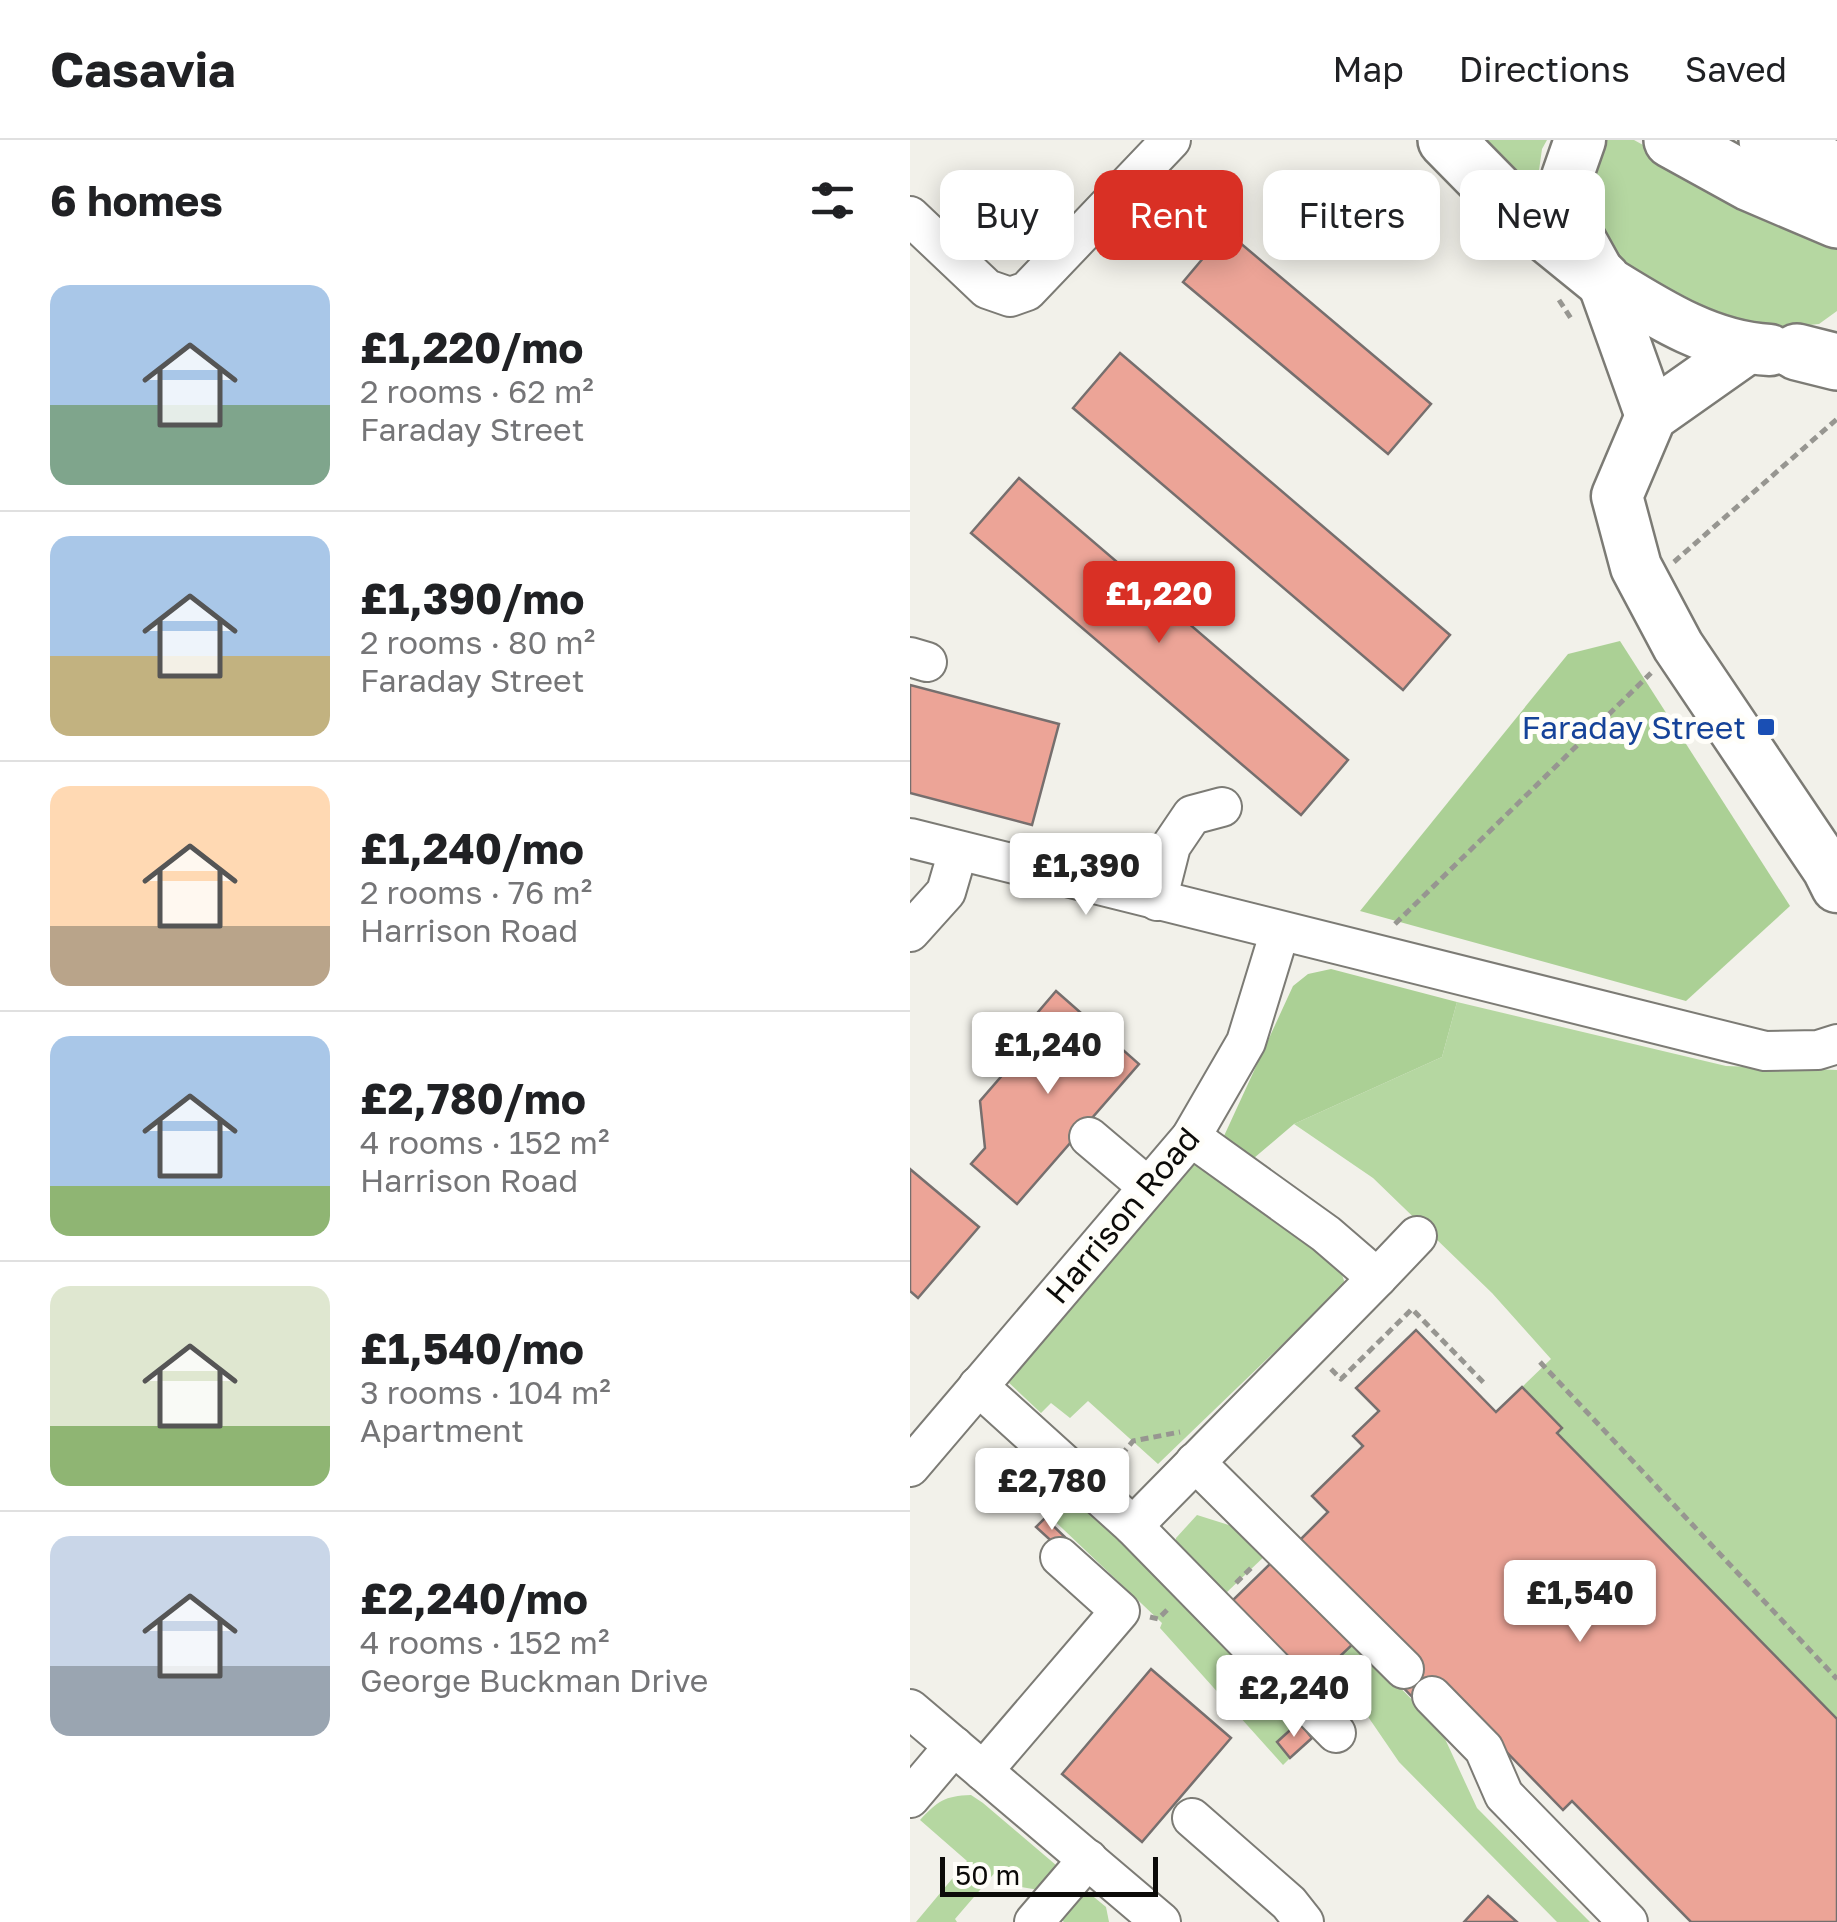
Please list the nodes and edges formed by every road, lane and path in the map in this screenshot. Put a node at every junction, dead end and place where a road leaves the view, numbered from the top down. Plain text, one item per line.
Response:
1 (1171, 140) edge
2 (1446, 140) edge
3 (1672, 140) edge
4 (1766, 140) edge
5 (1573, 158) edge
6 (1837, 171) edge
7 (910, 216) edge
8 (1837, 220) edge
9 (1602, 280) junction
10 (1804, 350) edge
11 (1651, 416) junction
12 (1837, 419) edge
13 (1646, 586) junction
14 (1678, 646) junction
15 (1222, 806) dead end
16 (910, 838) edge
17 (958, 851) junction
18 (1837, 887) edge
19 (1158, 900) junction
20 (1280, 931) junction
21 (910, 932) edge
22 (1366, 953) junction
23 (1837, 1044) edge
24 (1089, 1137) dead end
25 (1191, 1138) junction
26 (1148, 1187) junction
27 (1417, 1236) dead end
28 (1377, 1278) junction
29 (1540, 1362) dead end
30 (978, 1386) junction
31 (1195, 1462) junction
32 (910, 1467) edge
33 (1133, 1526) junction
34 (1060, 1558) dead end
35 (1404, 1668) dead end
36 (1837, 1680) edge
37 (1432, 1696) dead end
38 (910, 1710) edge
39 (1336, 1733) dead end
40 (954, 1746) junction
41 (983, 1770) junction
42 (910, 1798) edge
43 (1192, 1818) dead end
44 (1088, 1859) junction
45 (1159, 1921) edge
46 (1034, 1922) edge
47 (1304, 1922) edge
48 (1628, 1922) edge

1 - 7 street
2 - 9 highway
3 - 8 highway
4 - 6 highway
5 - 9 main road
9 - 10 main road
9 - 11 main road
10 - 11 main road
11 - 13 main road
12 - 13 path
13 - 14 main road
14 - 18 main road
14 - 22 path
15 - 19 street
16 - 17 street
17 - 19 street
17 - 21 street
19 - 20 street
20 - 22 street
20 - 25 street, Harrison Road
22 - 23 street
24 - 26 street
25 - 26 street, Harrison Road
25 - 28 street
26 - 30 street, Harrison Road
27 - 28 street
28 - 31 street
29 - 36 path
30 - 32 street, Harrison Road
30 - 33 street
31 - 33 street
31 - 35 street
33 - 39 street
34 - 41 street
37 - 48 street
38 - 40 street
40 - 41 street
40 - 42 street
41 - 44 street
43 - 47 street
44 - 45 street
44 - 46 street

